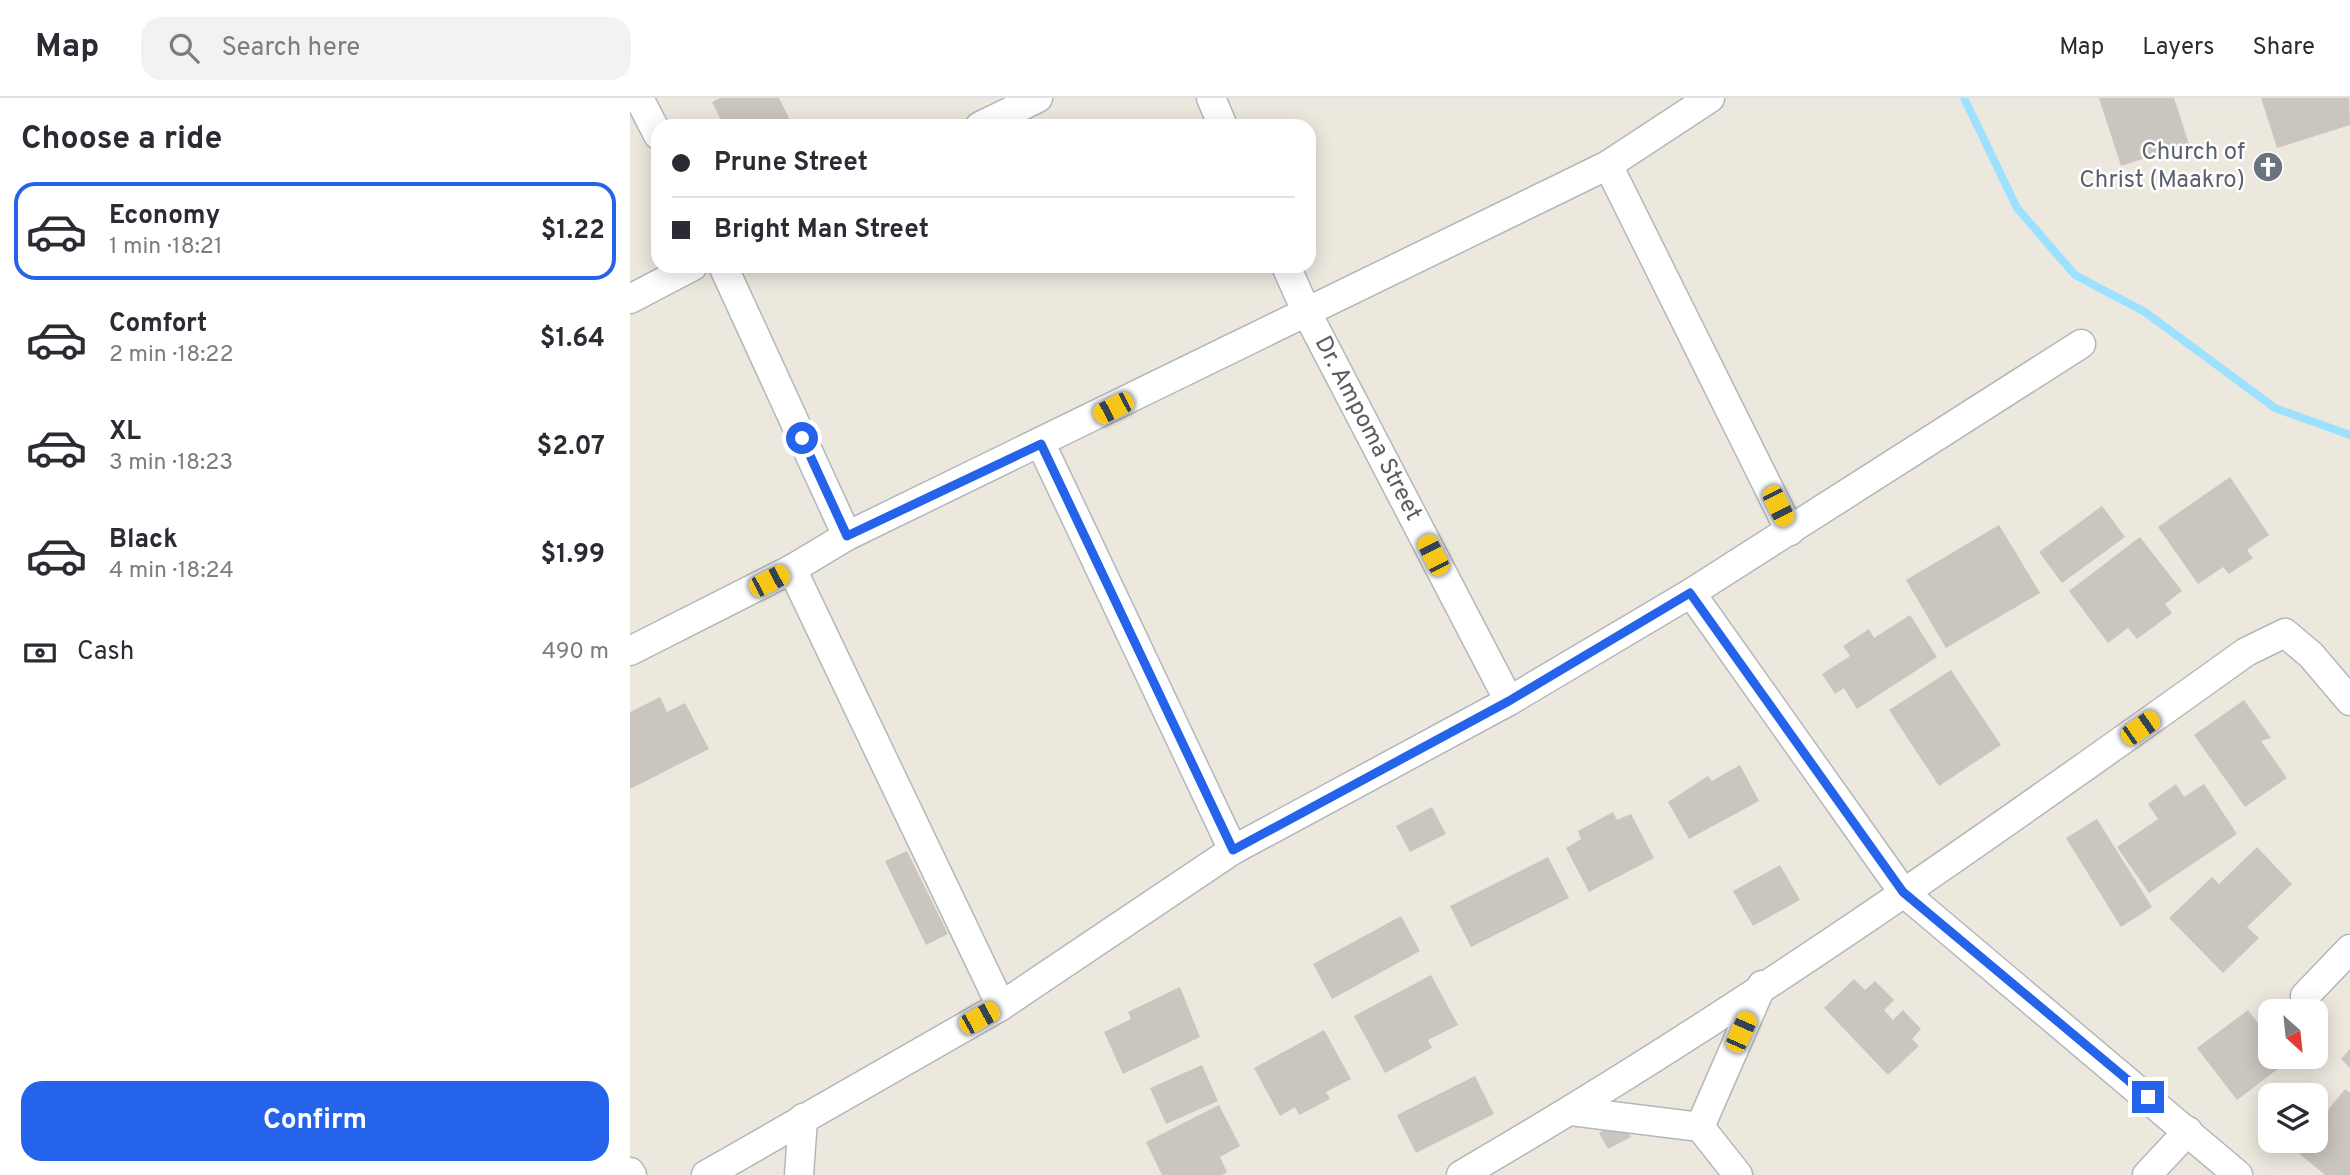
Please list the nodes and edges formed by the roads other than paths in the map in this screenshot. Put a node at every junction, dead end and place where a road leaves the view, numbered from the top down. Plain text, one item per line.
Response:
1 (639, 98) edge
2 (1038, 98) edge
3 (1211, 98) edge
4 (1710, 98) edge
5 (994, 119) edge
6 (1220, 119) edge
7 (651, 121) edge
8 (1608, 165) junction
9 (680, 273) edge
10 (726, 273) edge
11 (1289, 273) edge
12 (630, 299) edge
13 (1306, 311) junction
14 (2081, 344) dead end
15 (1041, 444) junction
16 (1790, 531) junction
17 (847, 536) junction
18 (792, 569) junction
19 (1690, 593) junction
20 (630, 651) edge
21 (1509, 701) junction
22 (2350, 701) edge
23 (1233, 850) junction
24 (1903, 892) junction
25 (2350, 948) edge
26 (1762, 985) junction
27 (2305, 996) dead end
28 (1001, 1006) junction
29 (1572, 1111) junction
30 (803, 1118) junction
31 (1700, 1128) junction
32 (2188, 1131) junction
33 (706, 1175) edge
34 (799, 1175) edge
35 (1461, 1175) edge
36 (1738, 1175) edge
37 (2147, 1175) edge
38 (2238, 1175) edge

1 - 7 street
2 - 5 street
3 - 6 street
4 - 8 street
8 - 13 street
8 - 16 street
9 - 12 street
10 - 17 street
11 - 13 street, Dr. Ampoma Street
13 - 15 street
13 - 21 street, Dr. Ampoma Street
14 - 16 street
15 - 17 street
15 - 23 street
16 - 19 street
17 - 18 street
18 - 20 street
18 - 28 street
19 - 21 street
19 - 24 street
21 - 23 street
22 - 24 street
23 - 28 street
24 - 26 street
24 - 32 street
25 - 27 street
26 - 29 street
26 - 31 street
28 - 30 street
29 - 31 street
29 - 35 street
30 - 33 street
30 - 34 street
31 - 36 street
32 - 37 street
32 - 38 street

